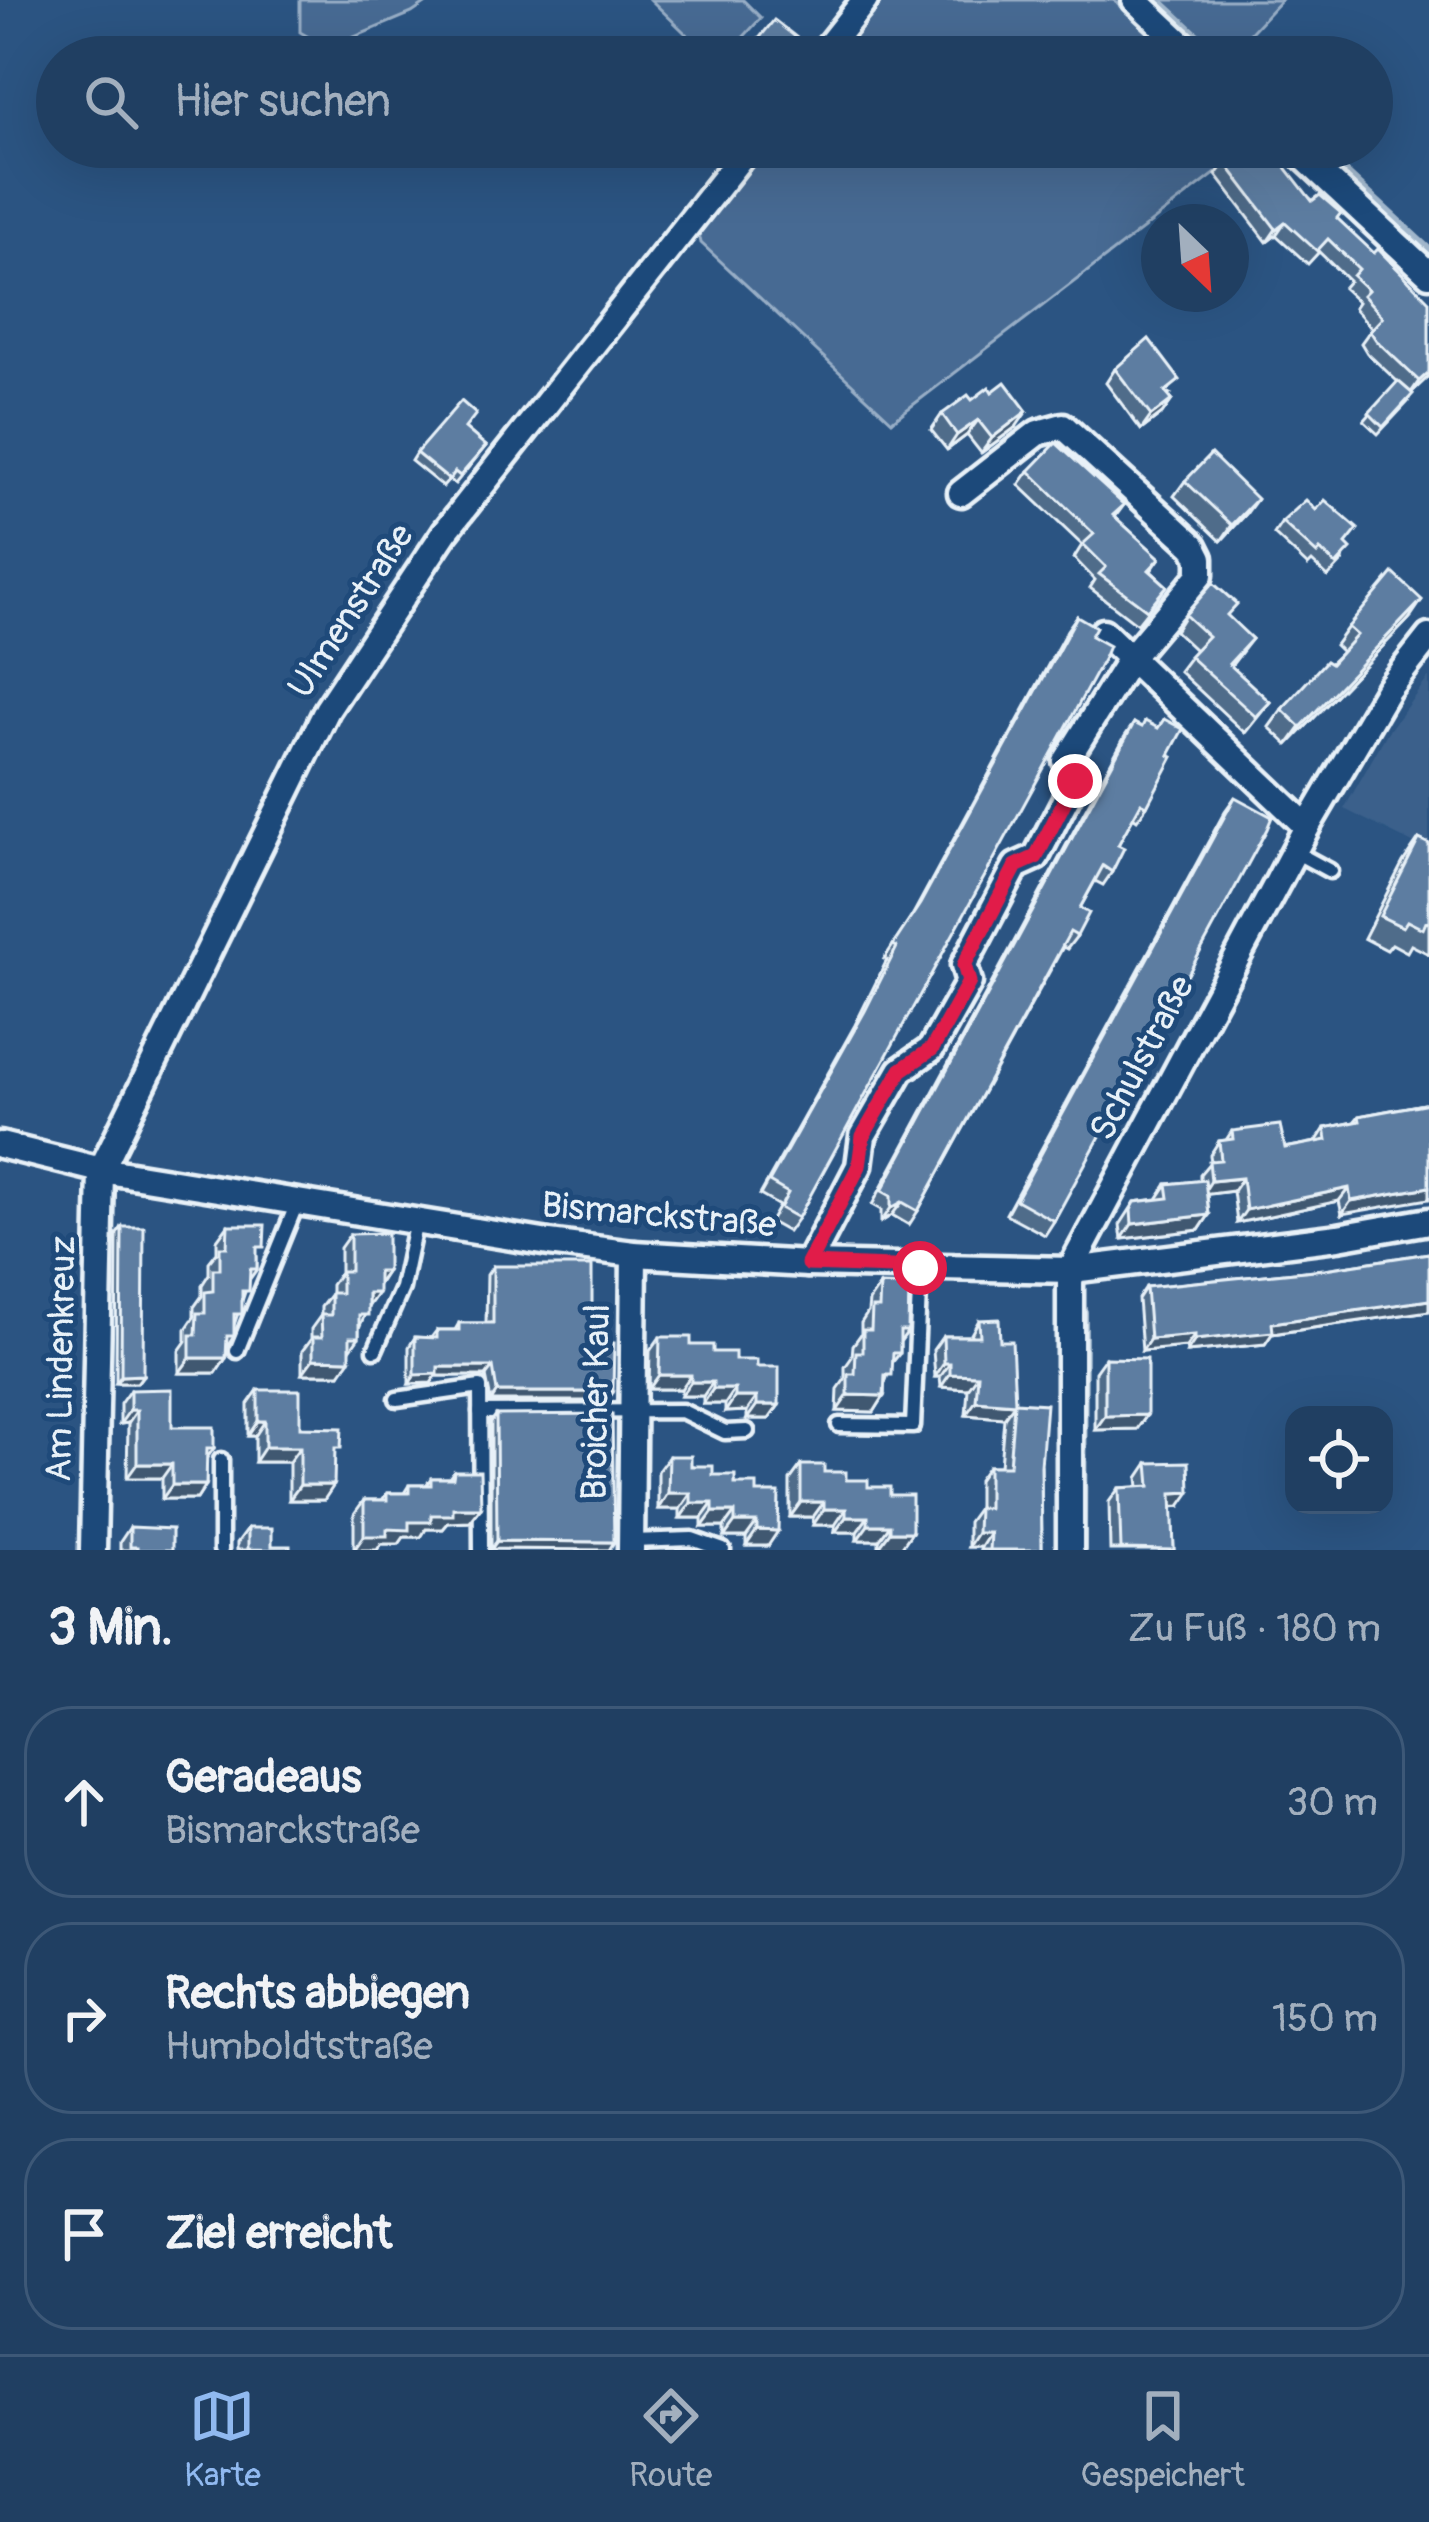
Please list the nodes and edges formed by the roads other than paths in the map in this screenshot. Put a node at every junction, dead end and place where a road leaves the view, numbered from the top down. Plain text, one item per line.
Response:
1 (866, 0) edge
2 (1142, 2) edge
3 (837, 36) edge
4 (1175, 36) edge
5 (732, 168) edge
6 (1315, 168) edge
7 (1429, 274) edge
8 (961, 493) dead end
9 (1103, 632) dead end
10 (1427, 642) edge
11 (1131, 657) junction
12 (1307, 827) junction
13 (1295, 852) junction
14 (1330, 871) dead end
15 (0, 1145) edge
16 (101, 1170) junction
17 (297, 1203) junction
18 (416, 1221) junction
19 (1429, 1221) edge
20 (634, 1254) junction
21 (808, 1264) junction
22 (920, 1268) junction
23 (1072, 1270) junction
24 (375, 1350) dead end
25 (237, 1351) edge
26 (397, 1399) dead end
27 (480, 1412) junction
28 (632, 1412) junction
29 (839, 1425) dead end
30 (747, 1431) dead end
31 (221, 1460) dead end
32 (631, 1545) edge
33 (93, 1550) edge
34 (221, 1550) edge
35 (481, 1550) edge
36 (723, 1550) edge
37 (1070, 1550) edge

1 - 3 street
2 - 4 street
5 - 16 street, Ulmenstraße
6 - 7 street
8 - 11 street
9 - 11 street
10 - 12 street, Schulstraße
11 - 12 street
11 - 21 street
12 - 13 street, Schulstraße
13 - 14 lane
13 - 23 street, Schulstraße
15 - 16 street, Bismarckstraße
16 - 17 street, Bismarckstraße
16 - 33 street, Am Lindenkreuz
17 - 18 street, Bismarckstraße
17 - 25 lane
18 - 20 street, Bismarckstraße
18 - 24 lane
19 - 23 street, Bismarckstraße
20 - 21 street, Bismarckstraße
20 - 28 street, Broicher Kaul
21 - 22 street, Bismarckstraße
22 - 23 street, Bismarckstraße
22 - 29 lane
23 - 37 street, Schulstraße
26 - 27 lane
27 - 28 lane
27 - 35 lane
28 - 30 lane
28 - 32 street, Broicher Kaul
31 - 34 lane
32 - 36 lane

